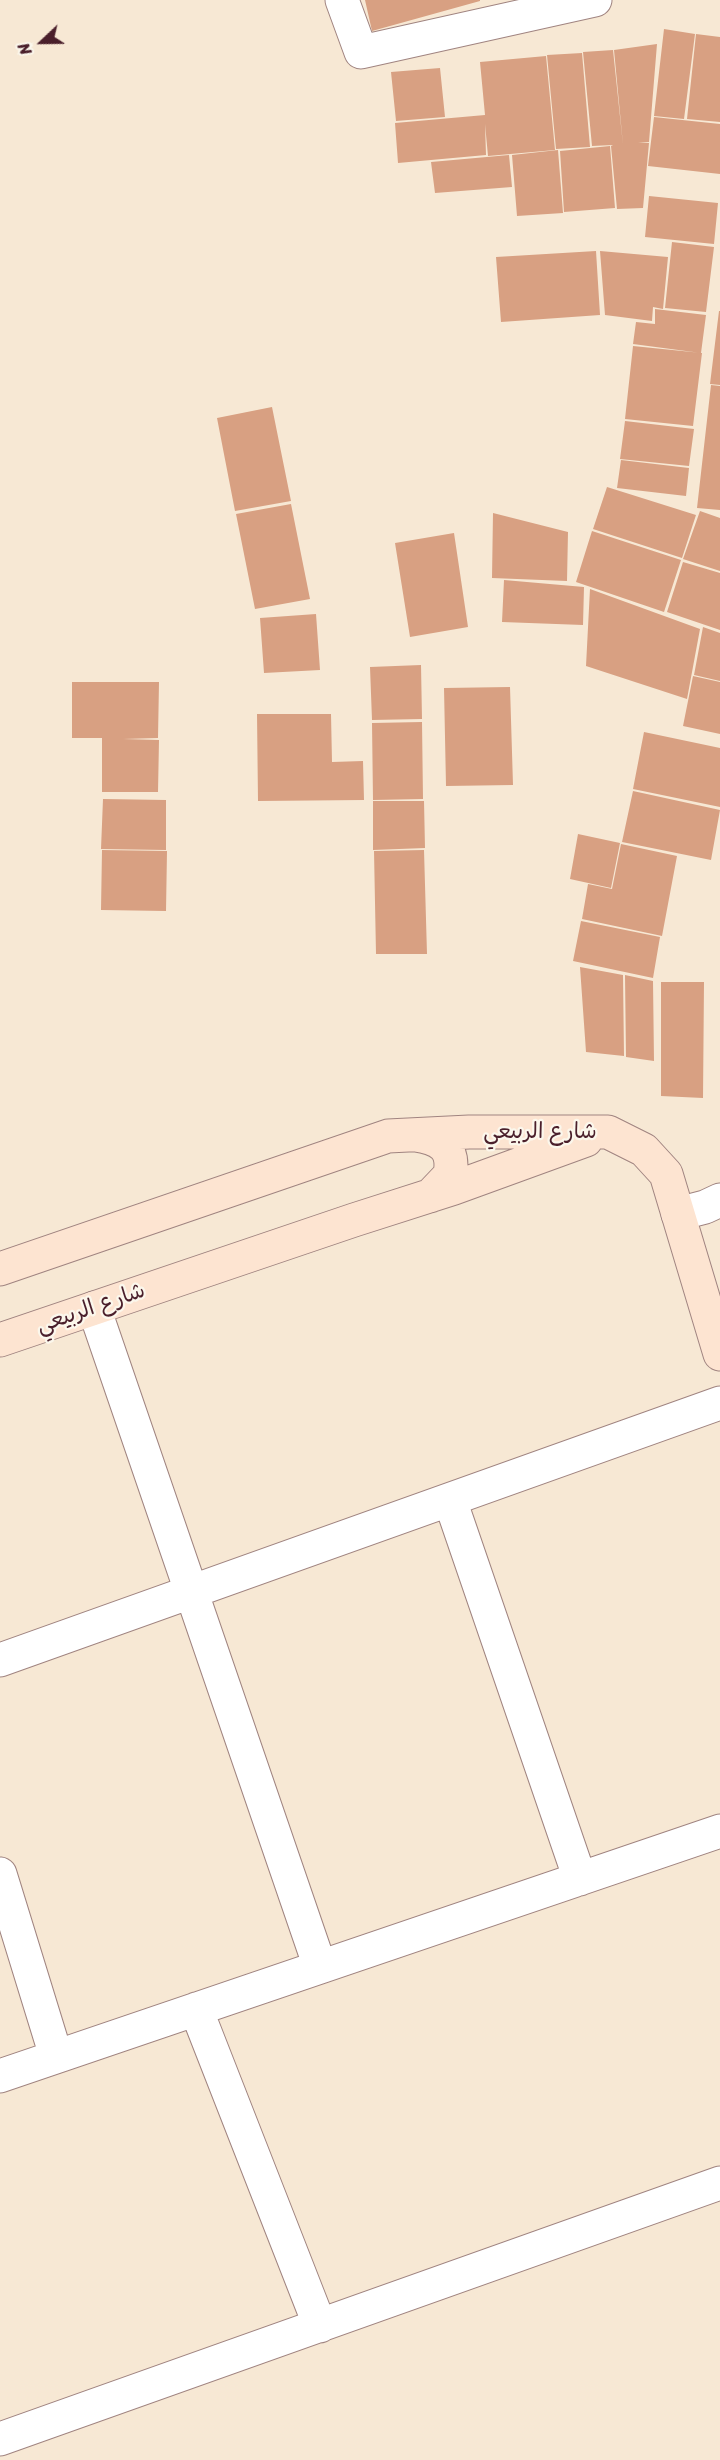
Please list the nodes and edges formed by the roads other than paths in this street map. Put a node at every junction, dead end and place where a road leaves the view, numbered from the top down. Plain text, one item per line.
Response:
1 (342, 0) edge
2 (595, 0) edge
3 (608, 1132) junction
4 (412, 1135) junction
5 (430, 1196) junction
6 (720, 1200) edge
7 (678, 1214) junction
8 (0, 1269) edge
9 (94, 1308) junction
10 (0, 1340) edge
11 (720, 1354) edge
12 (720, 1404) edge
13 (450, 1500) junction
14 (193, 1592) junction
15 (0, 1660) edge
16 (720, 1831) edge
17 (0, 1874) edge
18 (580, 1878) junction
19 (320, 1967) junction
20 (196, 2009) junction
21 (56, 2056) junction
22 (0, 2076) edge
23 (720, 2183) edge
24 (320, 2326) junction
25 (0, 2439) edge

1 - 2 street
3 - 4 street, شارع الربيعي
3 - 5 street, شارع الربيعي
3 - 7 street
4 - 5 street
4 - 8 street, شارع الربيعي
5 - 9 street, شارع الربيعي
6 - 7 street
7 - 11 street
9 - 10 street, شارع الربيعي
9 - 14 street
12 - 13 street
13 - 14 street
13 - 18 street
14 - 15 street
14 - 19 street
16 - 18 street
17 - 21 street
18 - 19 street
19 - 20 street
20 - 21 street
20 - 24 street
21 - 22 street
23 - 24 street
24 - 25 street

